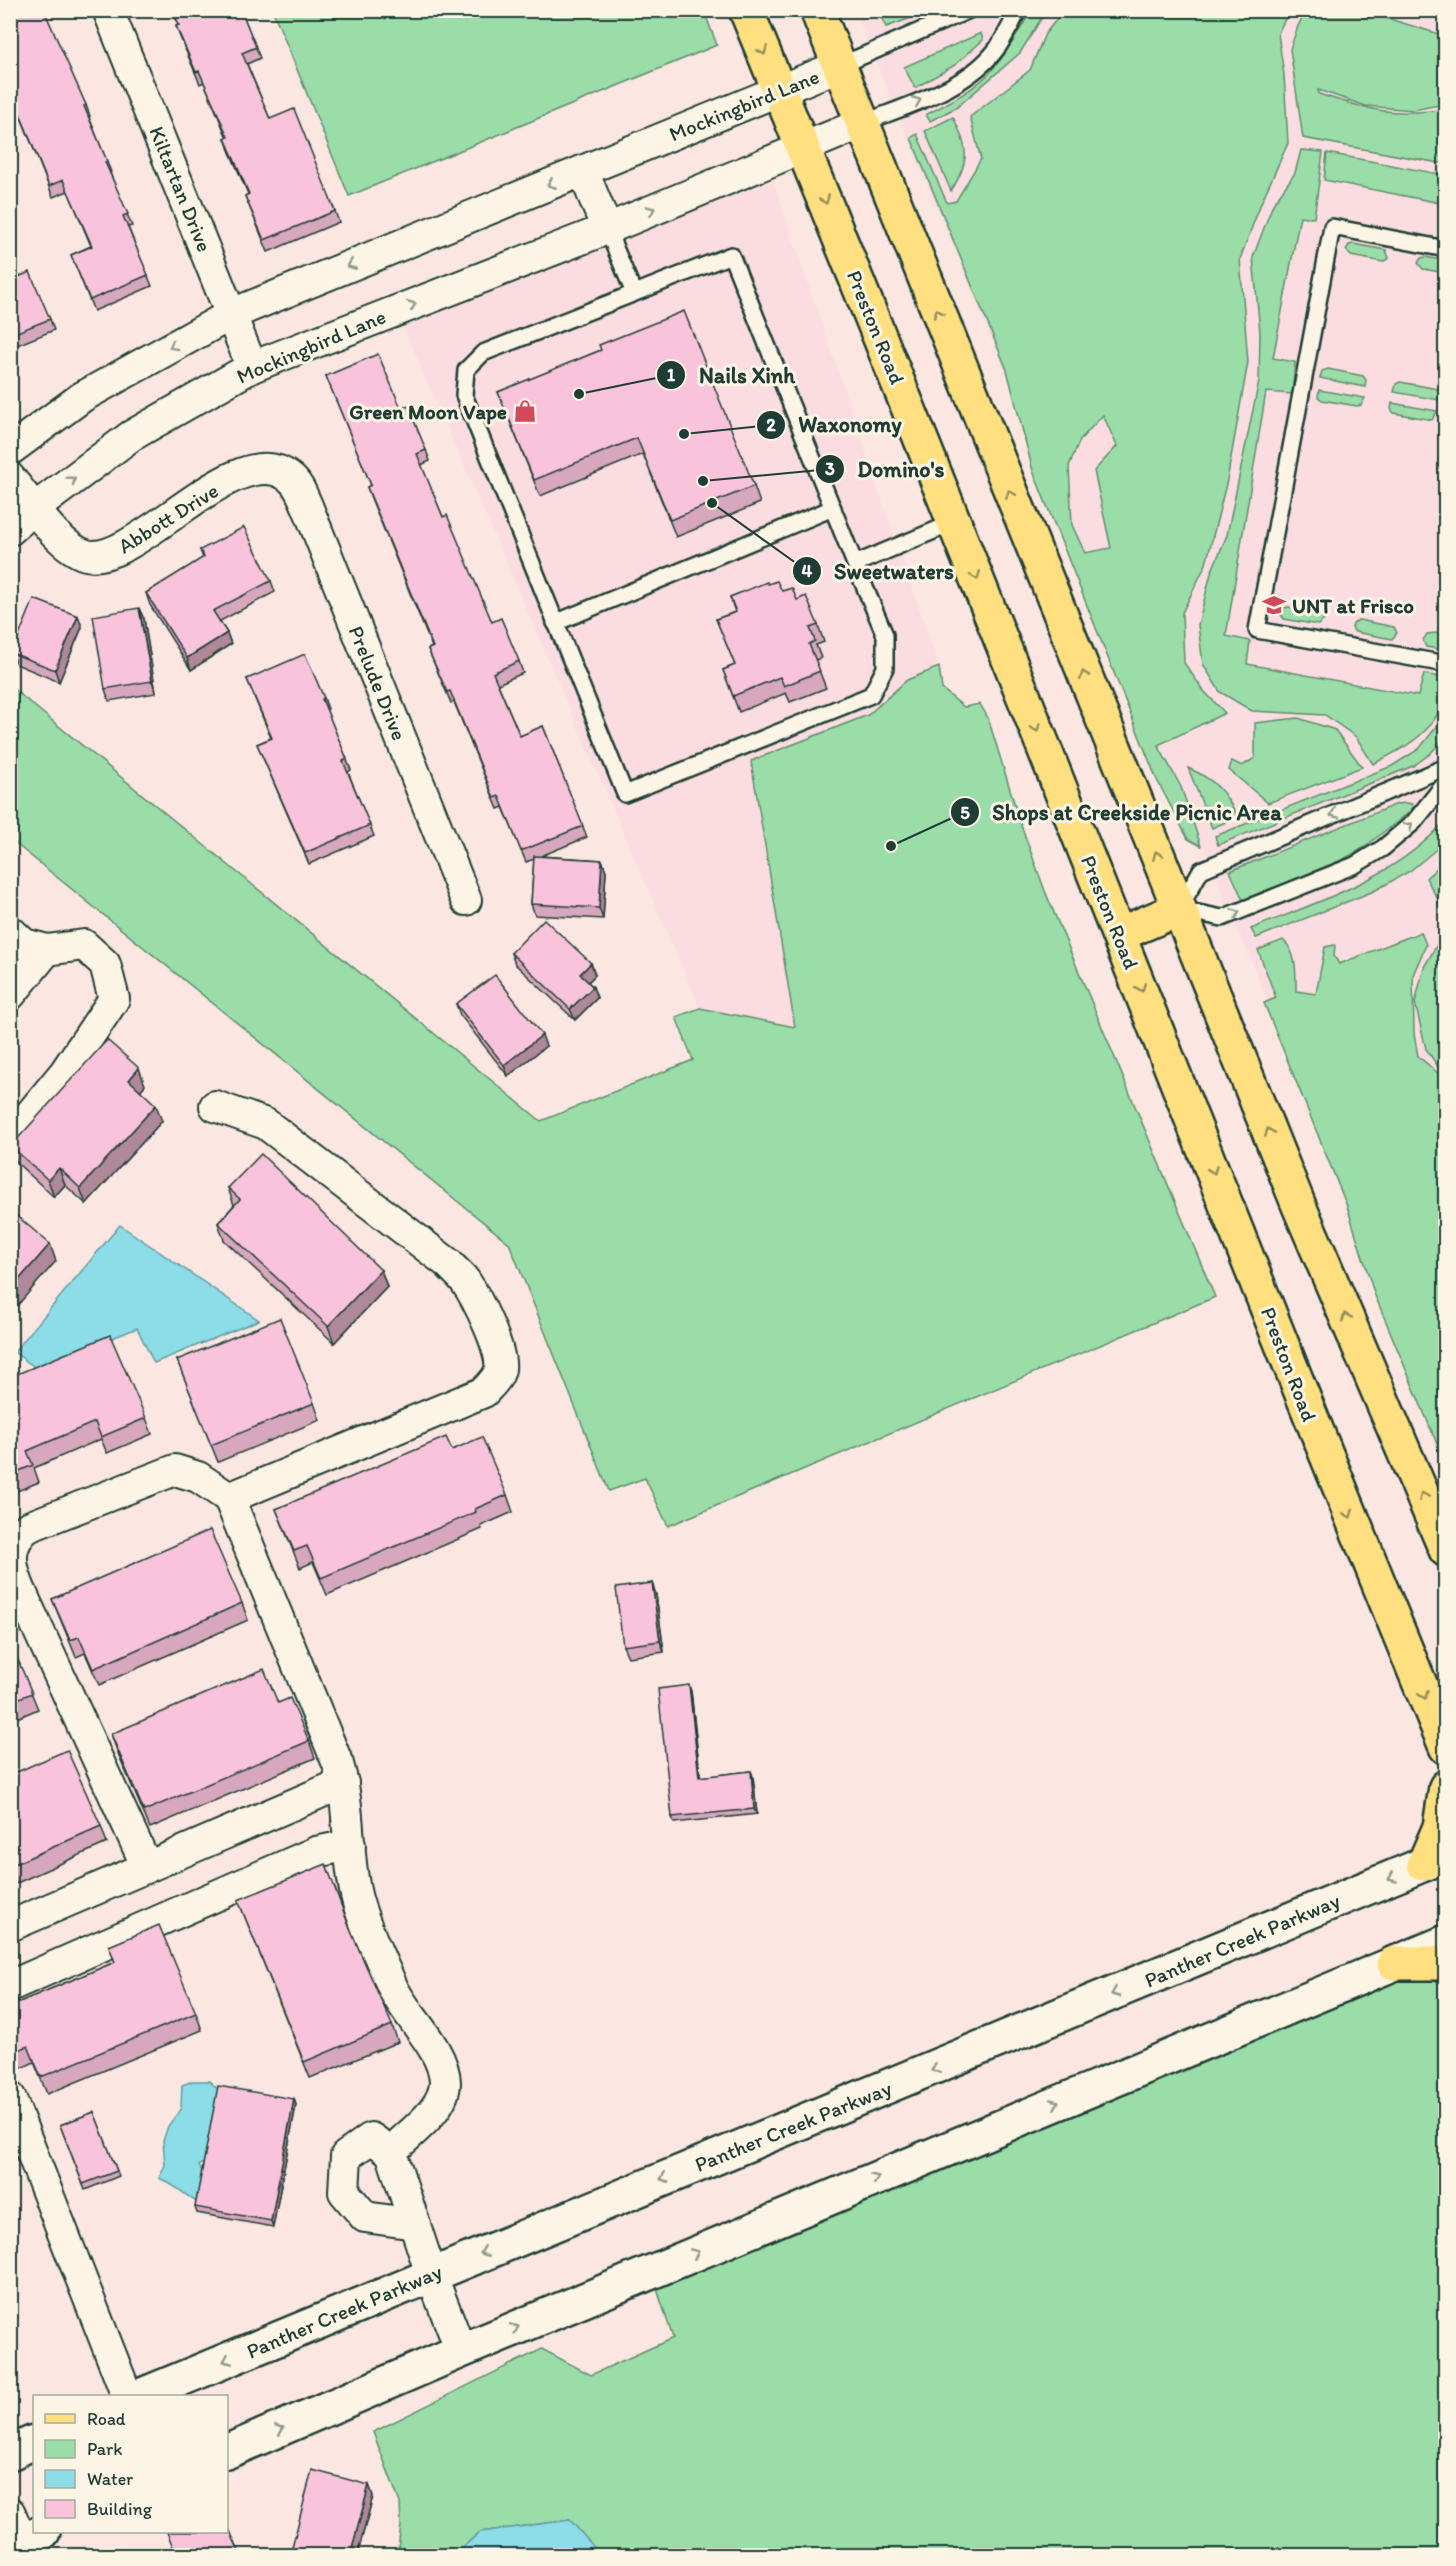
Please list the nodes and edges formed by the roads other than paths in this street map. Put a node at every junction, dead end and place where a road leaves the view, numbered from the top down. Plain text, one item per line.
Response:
1 (108, 10) edge
2 (746, 10) edge
3 (817, 10) edge
4 (969, 10) edge
5 (1019, 10) edge
6 (839, 66) junction
7 (780, 90) junction
8 (862, 123) junction
9 (803, 146) junction
10 (583, 171) junction
11 (607, 229) junction
12 (1446, 249) edge
13 (634, 293) junction
14 (232, 314) junction
15 (252, 367) junction
16 (10, 450) edge
17 (282, 472) joint
18 (10, 478) edge
19 (35, 507) junction
20 (833, 508) junction
21 (955, 522) junction
22 (10, 530) edge
23 (855, 564) junction
24 (555, 623) junction
25 (1446, 664) edge
26 (1446, 767) edge
27 (1446, 782) edge
28 (466, 900) dead end
29 (1179, 909) junction
30 (10, 932) edge
31 (1120, 934) junction
32 (47, 950) junction
33 (10, 995) edge
34 (215, 1106) dead end
35 (10, 1139) edge
36 (229, 1498) junction
37 (1446, 1550) edge
38 (16, 1596) edge
39 (1446, 1747) edge
40 (344, 1783) junction
41 (1446, 1788) edge
42 (350, 1845) junction
43 (1435, 1859) edge
44 (147, 1867) junction
45 (10, 1926) edge
46 (1446, 1942) edge
47 (1394, 1963) junction
48 (1446, 1963) edge
49 (10, 1986) edge
50 (10, 2097) edge
51 (391, 2152) junction
52 (415, 2224) junction
53 (431, 2274) junction
54 (461, 2351) junction
55 (126, 2395) edge
56 (145, 2395) edge
57 (33, 2442) edge
58 (228, 2451) edge
59 (10, 2453) edge

1 - 14 street, Kiltartan Drive
2 -> 7 main road, Preston Road
3 - 6 main road
4 - 6 lane
8 -> 5 lane
6 - 7 street, Mockingbird Lane
6 - 8 main road
7 - 9 main road, Preston Road
7 - 10 street, Mockingbird Lane
8 - 9 street, Mockingbird Lane
29 -> 8 main road
11 -> 9 street, Mockingbird Lane
9 -> 21 main road, Preston Road
10 - 11 street
10 -> 14 street, Mockingbird Lane
11 - 13 lane
15 -> 11 street, Mockingbird Lane
12 - 25 lane
13 - 20 lane
13 - 24 lane
14 - 15 street, Kiltartan Drive
14 -> 16 street, Mockingbird Lane
19 -> 15 street, Mockingbird Lane
17 - 19 street, Abbott Drive
17 - 28 street, Prelude Drive
18 - 19 street, Abbott Drive
19 - 22 street, Mockingbird Lane
20 - 23 lane
20 - 24 lane
21 - 23 lane
21 -> 31 main road, Preston Road
23 - 24 lane
26 -> 29 lane
29 -> 27 lane
29 - 31 main road
37 -> 29 main road
30 - 32 street
31 -> 39 main road, Preston Road
32 - 33 street
32 - 35 street
34 - 36 street
36 - 38 street
36 - 40 street
38 - 44 street
40 - 42 street
40 - 44 street
41 - 43 main road
42 - 49 street
42 - 51 street
43 -> 53 main road, Panther Creek Parkway
44 - 45 street
46 - 47 main road
47 - 48 main road
54 -> 47 main road
50 - 55 street
51 - 52 street
51 - 52 street
52 - 53 street
53 - 54 street
53 -> 56 main road, Panther Creek Parkway
58 -> 54 main road
57 - 59 main road

